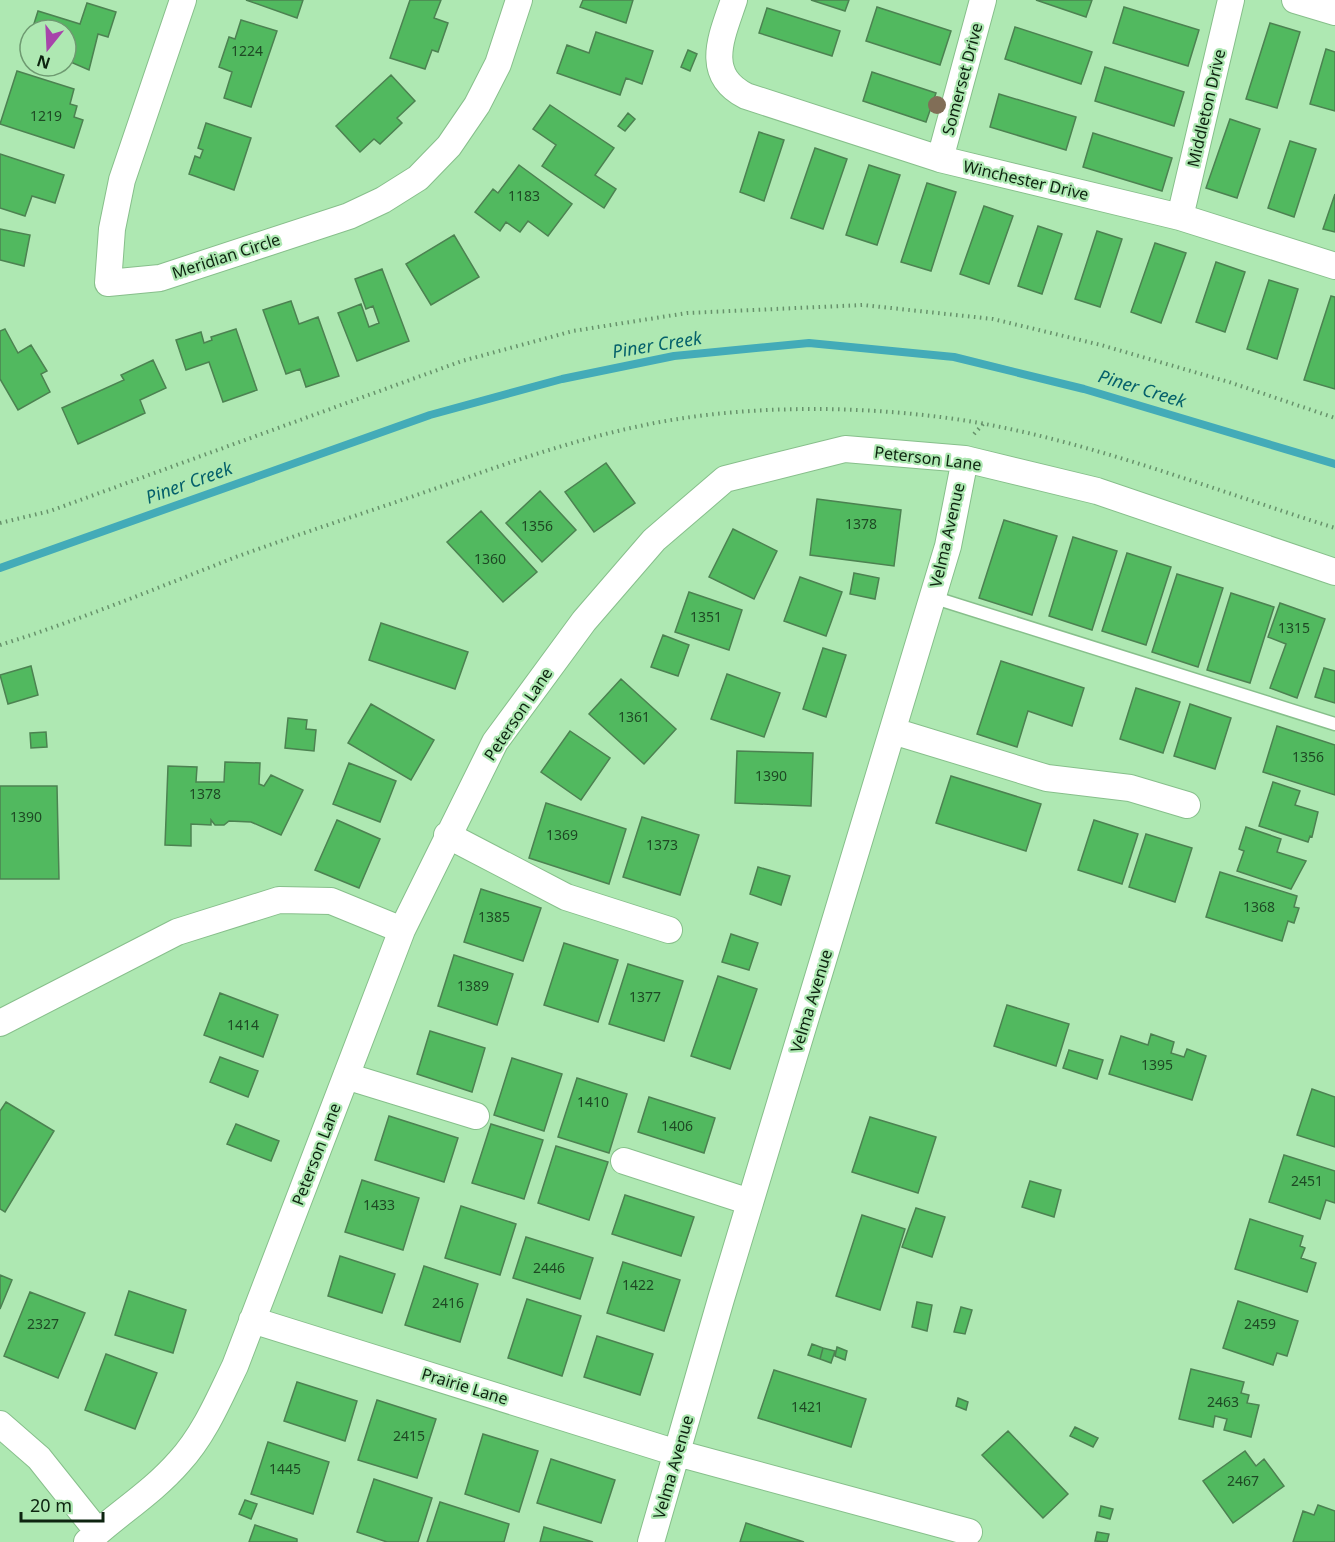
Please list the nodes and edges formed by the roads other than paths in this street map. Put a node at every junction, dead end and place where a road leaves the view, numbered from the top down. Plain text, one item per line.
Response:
1 (183, 0) edge
2 (519, 0) edge
3 (734, 0) edge
4 (983, 0) edge
5 (1231, 0) edge
6 (1295, 0) edge
7 (1335, 12) edge
8 (940, 159) junction
9 (1180, 217) junction
10 (1335, 266) edge
11 (965, 459) junction
12 (1335, 572) edge
13 (932, 597) junction
14 (1335, 724) edge
15 (893, 731) junction
16 (1187, 805) dead end
17 (447, 836) junction
18 (402, 930) junction
19 (669, 930) dead end
20 (0, 1023) edge
21 (346, 1076) junction
22 (476, 1116) dead end
23 (624, 1161) dead end
24 (750, 1202) junction
25 (252, 1320) junction
26 (0, 1425) edge
27 (677, 1453) junction
28 (969, 1532) dead end
29 (93, 1537) edge
30 (651, 1542) edge

1 - 2 street, Meridian Circle
3 - 8 street, Winchester Drive
4 - 8 street, Somerset Drive
5 - 9 street, Middleton Drive
6 - 7 street
8 - 9 street, Winchester Drive
9 - 10 street, Winchester Drive
11 - 12 street, Peterson Lane
11 - 13 street, Velma Avenue
11 - 17 street, Peterson Lane
13 - 14 lane
13 - 15 street, Velma Avenue
15 - 16 street
15 - 24 street, Velma Avenue
17 - 18 street, Peterson Lane
17 - 19 street
18 - 20 street
18 - 21 street, Peterson Lane
21 - 22 street
21 - 25 street, Peterson Lane
23 - 24 street
24 - 27 street, Velma Avenue
25 - 27 street, Prairie Lane
25 - 29 street, Peterson Lane
26 - 29 street
27 - 28 street, Prairie Lane
27 - 30 street, Velma Avenue

